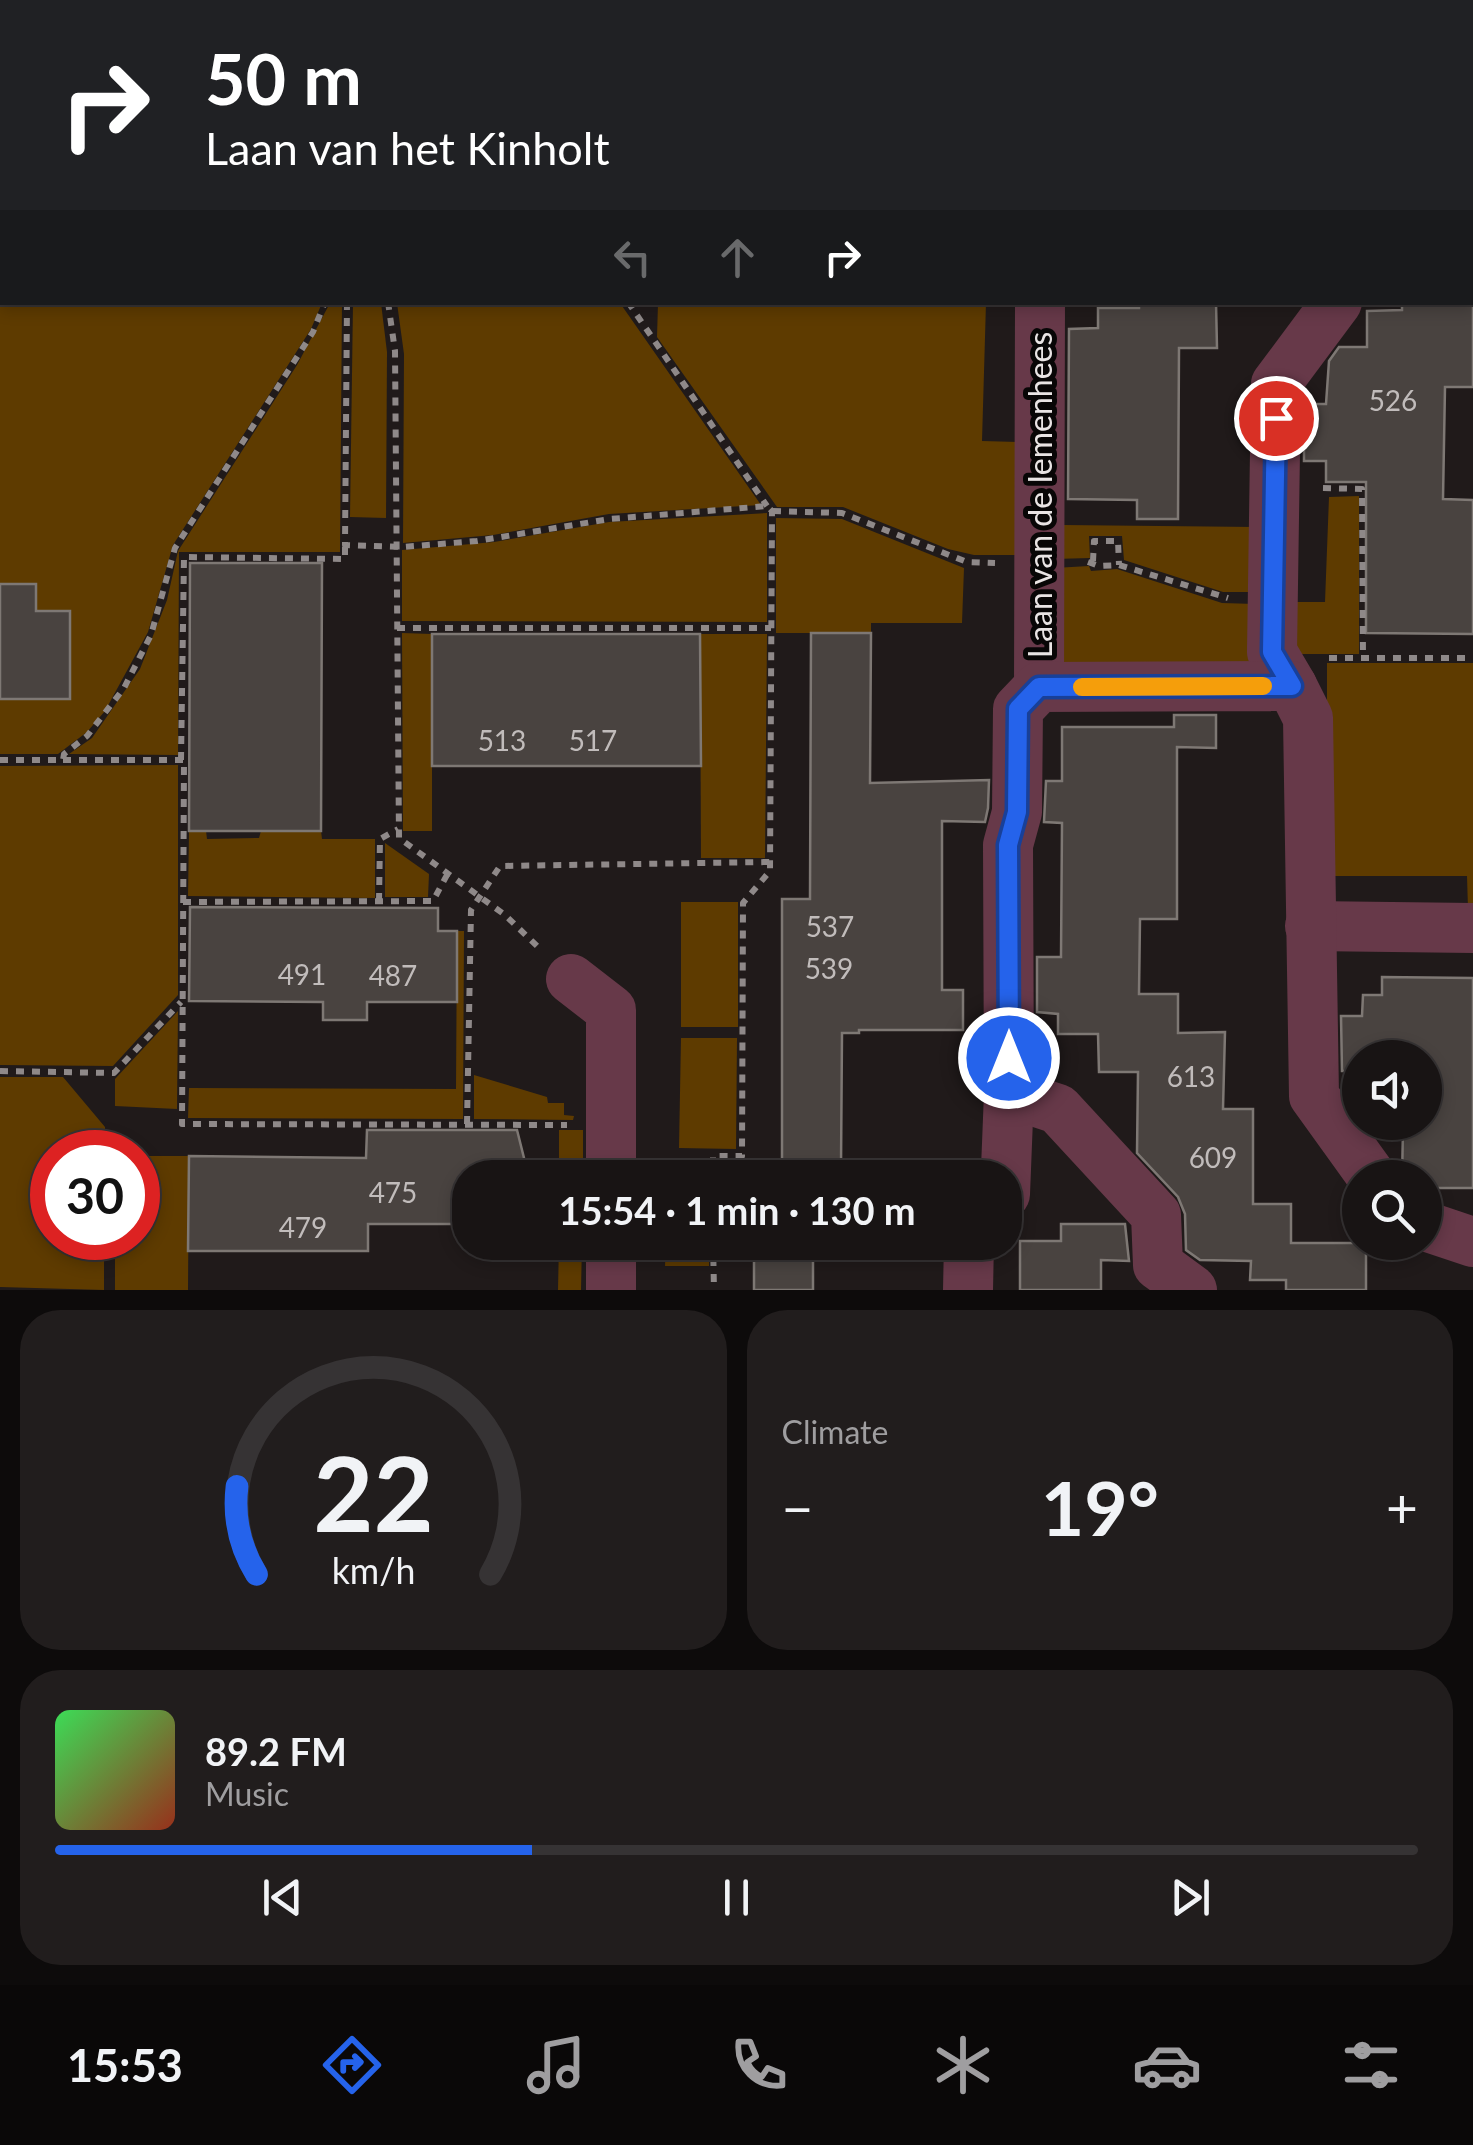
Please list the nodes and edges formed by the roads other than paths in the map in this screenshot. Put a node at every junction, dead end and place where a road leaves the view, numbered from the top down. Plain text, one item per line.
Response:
1 (1040, 305) edge
2 (1335, 305) edge
3 (1039, 687) junction
4 (1293, 688) junction
5 (1310, 926) junction
6 (1473, 928) edge
7 (571, 979) road end
8 (1009, 1093) junction
9 (611, 1160) edge
10 (1006, 1160) edge
11 (1359, 1160) edge
12 (1442, 1232) edge
13 (1473, 1242) edge
14 (611, 1260) edge
15 (969, 1260) edge
16 (611, 1290) edge
17 (968, 1290) edge
18 (1192, 1290) edge

1 - 3 street, Laan van de Iemenhees
2 - 4 street
3 - 4 street
3 - 8 street
4 - 5 street
5 - 6 street
5 - 11 street
7 - 9 street
8 - 10 street
8 - 18 street
12 - 13 street
14 - 16 street
15 - 17 street

